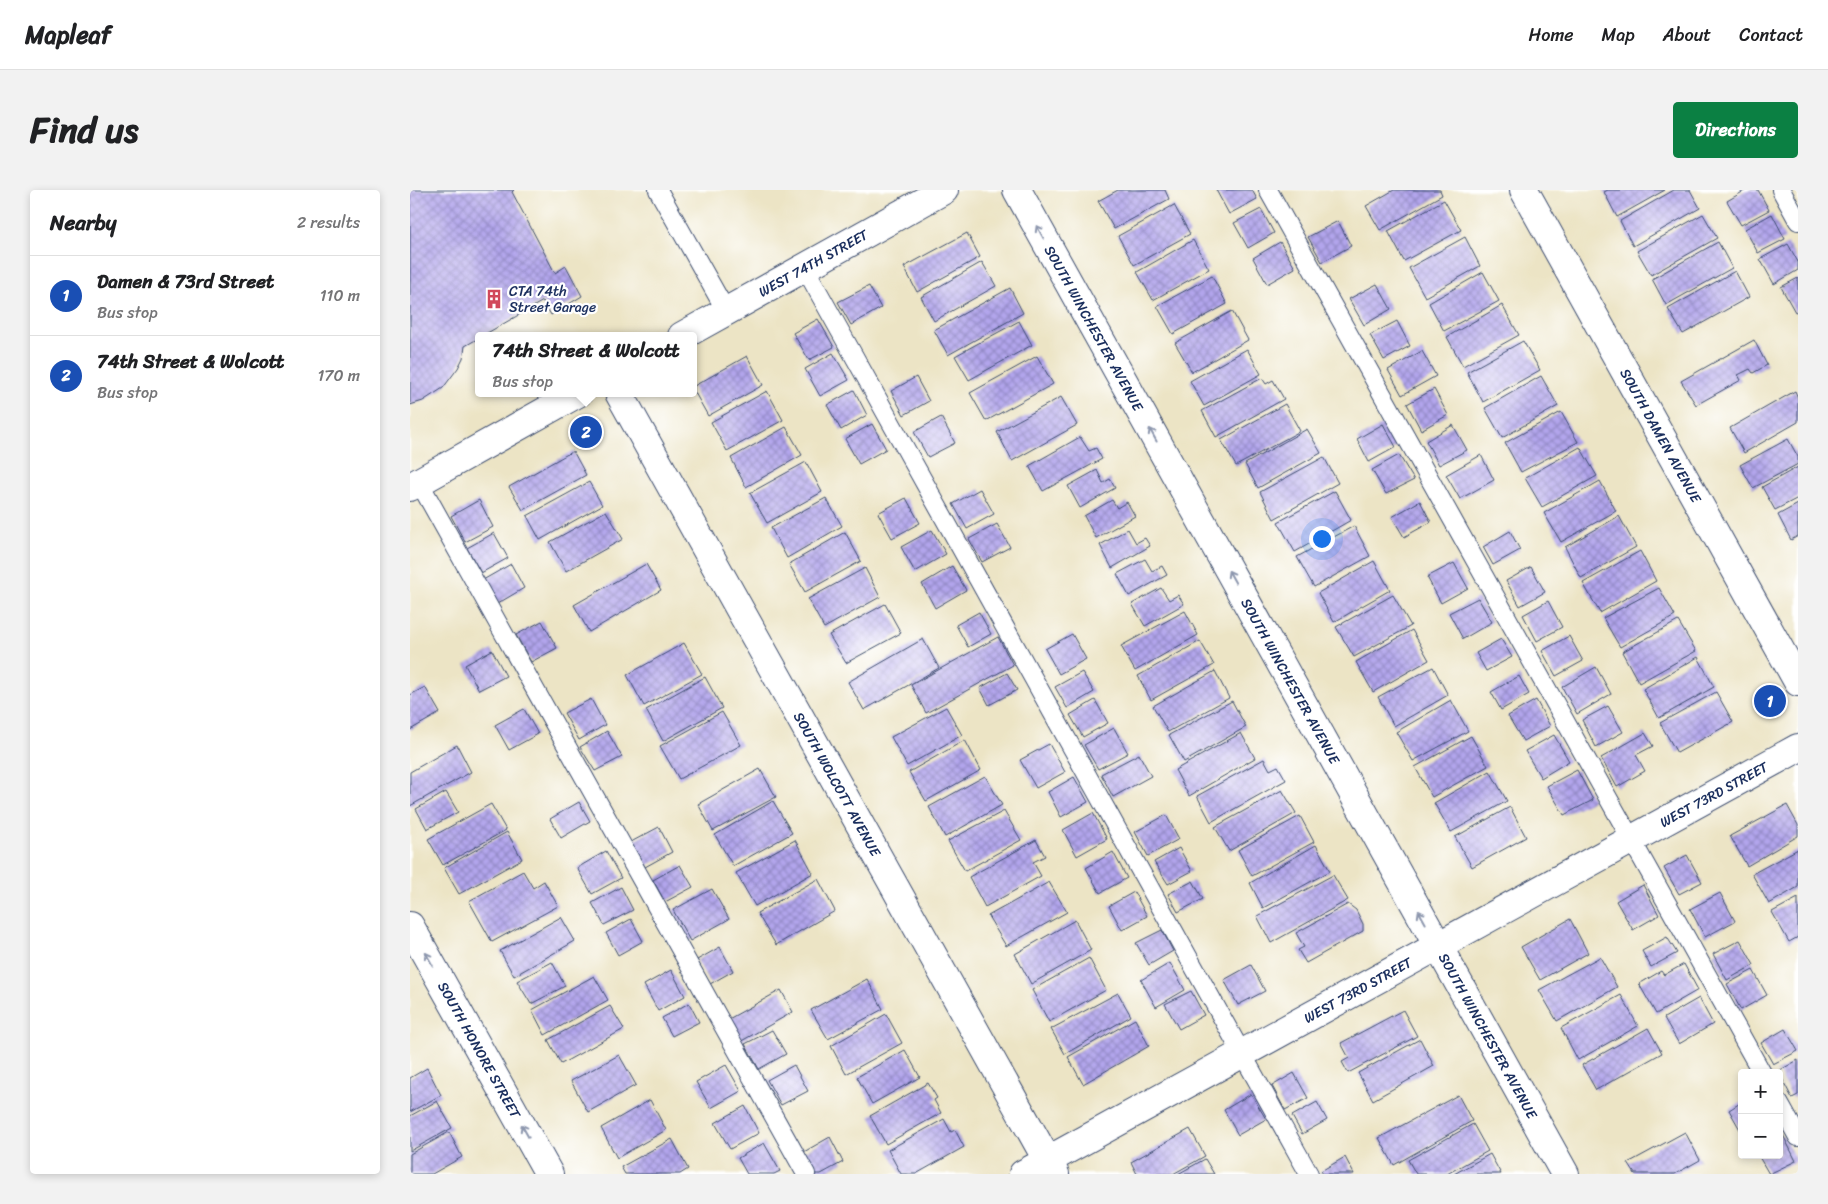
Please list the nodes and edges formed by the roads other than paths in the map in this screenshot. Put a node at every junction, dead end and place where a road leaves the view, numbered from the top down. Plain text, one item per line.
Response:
1 (658, 190) edge
2 (944, 190) edge
3 (1017, 190) edge
4 (1268, 190) edge
5 (1524, 190) edge
6 (1781, 190) edge
7 (1798, 221) edge
8 (805, 268) junction
9 (726, 312) junction
10 (689, 332) edge
11 (571, 397) edge
12 (621, 397) edge
13 (415, 485) edge
14 (1798, 682) edge
15 (1798, 748) edge
16 (1631, 839) junction
17 (410, 926) edge
18 (1438, 946) junction
19 (1242, 1054) junction
20 (1760, 1069) edge
21 (1783, 1111) edge
22 (1798, 1137) edge
23 (1051, 1167) edge
24 (549, 1174) edge
25 (806, 1174) edge
26 (1024, 1174) edge
27 (1309, 1174) edge
28 (1565, 1174) edge

1 - 9 lane
2 - 8 street, WEST 74TH STREET
18 -> 3 street, SOUTH WINCHESTER AVENUE
4 - 16 lane
5 - 14 street, SOUTH DAMEN AVENUE
6 - 7 lane
8 - 9 street, WEST 74TH STREET
8 - 19 lane
9 - 10 street, WEST 74TH STREET
11 - 13 street
12 - 23 street, SOUTH WOLCOTT AVENUE
13 - 25 lane
15 - 16 street, WEST 73RD STREET
16 - 18 street, WEST 73RD STREET
16 - 20 lane
24 -> 17 street, SOUTH HONORE STREET
18 - 19 street, WEST 73RD STREET
18 - 28 street, SOUTH WINCHESTER AVENUE
19 - 23 street, WEST 73RD STREET
19 - 27 lane
21 - 22 lane
23 - 26 street, WEST 73RD STREET

